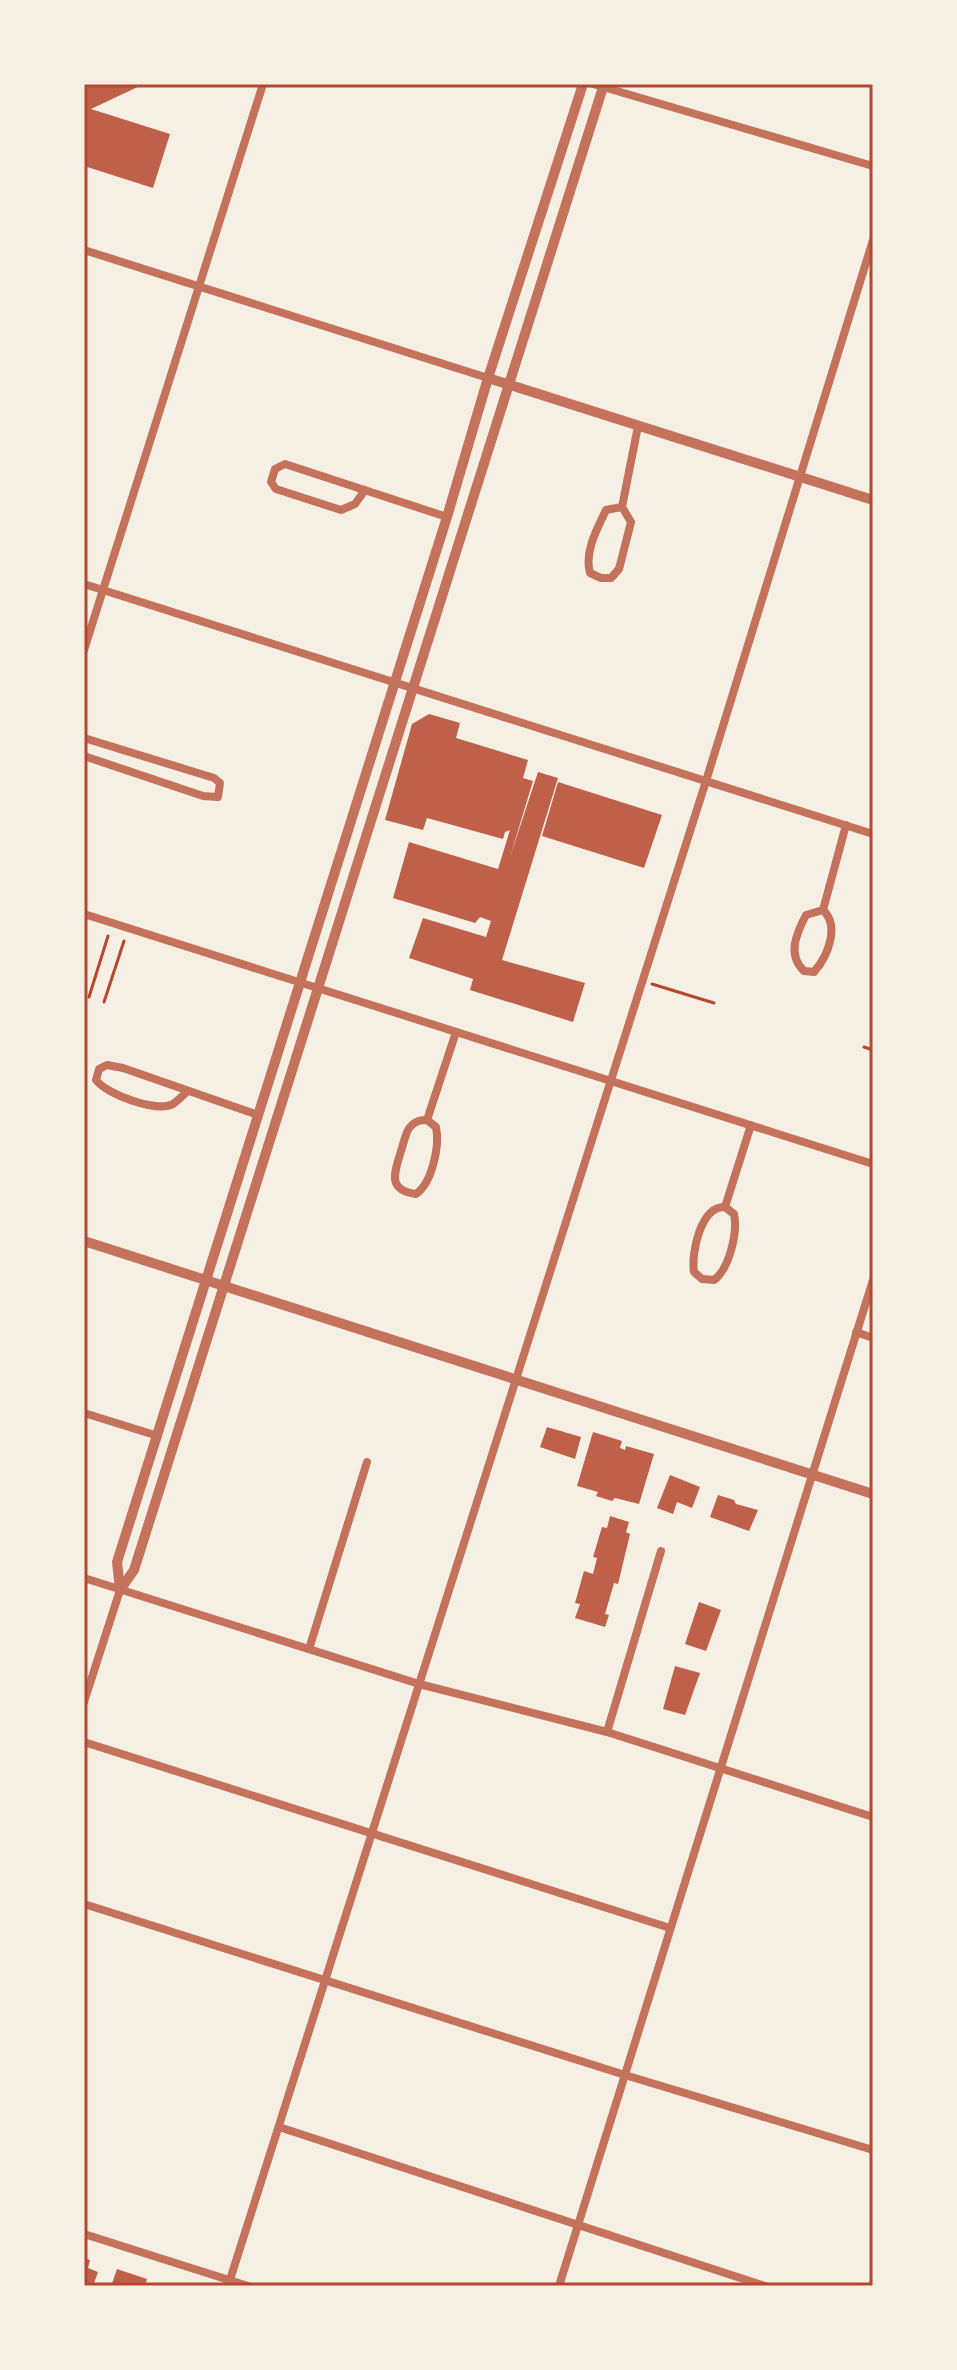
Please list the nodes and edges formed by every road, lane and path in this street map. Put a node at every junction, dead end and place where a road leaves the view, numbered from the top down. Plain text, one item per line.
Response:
1 (263, 84) edge
2 (583, 84) edge
3 (600, 85) edge
4 (873, 166) edge
5 (873, 240) edge
6 (84, 250) edge
7 (199, 287) junction
8 (488, 378) junction
9 (509, 385) junction
10 (638, 426) junction
11 (799, 477) junction
12 (365, 490) junction
13 (873, 500) edge
14 (622, 507) junction
15 (447, 517) junction
16 (84, 584) edge
17 (103, 590) junction
18 (84, 650) edge
19 (395, 682) junction
20 (414, 688) junction
21 (84, 738) edge
22 (84, 756) edge
23 (706, 781) junction
24 (846, 825) junction
25 (873, 834) edge
26 (823, 910) junction
27 (84, 914) edge
28 (112, 922) junction
29 (128, 928) junction
30 (643, 981) junction
31 (301, 982) junction
32 (319, 988) junction
33 (89, 997) dead end
34 (104, 1002) dead end
35 (714, 1003) dead end
36 (456, 1032) junction
37 (864, 1047) dead end
38 (873, 1050) edge
39 (611, 1080) junction
40 (188, 1091) junction
41 (258, 1115) junction
42 (427, 1120) junction
43 (751, 1125) junction
44 (873, 1164) edge
45 (725, 1207) junction
46 (84, 1241) edge
47 (207, 1280) junction
48 (873, 1280) edge
49 (225, 1286) junction
50 (856, 1332) junction
51 (873, 1338) edge
52 (517, 1378) junction
53 (84, 1413) edge
54 (158, 1436) junction
55 (367, 1462) dead end
56 (811, 1475) junction
57 (873, 1494) edge
58 (661, 1551) dead end
59 (84, 1578) edge
60 (120, 1590) junction
61 (309, 1649) junction
62 (419, 1684) junction
63 (84, 1702) edge
64 (607, 1732) junction
65 (84, 1742) edge
66 (720, 1767) junction
67 (873, 1817) edge
68 (372, 1833) junction
69 (84, 1904) edge
70 (670, 1928) junction
71 (326, 1980) junction
72 (625, 2075) junction
73 (279, 2127) junction
74 (873, 2150) edge
75 (578, 2225) junction
76 (84, 2234) edge
77 (229, 2283) edge
78 (248, 2286) edge
79 (559, 2286) edge
80 (765, 2286) edge

1 - 7 street
2 - 8 street
3 - 4 street
3 - 9 street
5 - 11 street
6 - 7 street
7 - 8 street
7 - 17 street
8 - 9 street
8 - 15 street
9 - 10 street
9 - 20 street
10 - 11 street
10 - 14 street
11 - 13 street
11 - 23 street
12 - 12 street
12 - 15 street
14 - 14 street
15 - 19 street
16 - 17 street
17 - 18 street
17 - 19 street
19 - 20 street
19 - 31 street
20 - 23 street
20 - 32 street
21 - 22 street
23 - 24 street
23 - 30 street
24 - 25 street
24 - 26 street
26 - 26 street
27 - 28 street
28 - 29 street
28 - 33 path
29 - 31 street
29 - 34 path
30 - 35 path
30 - 39 street
31 - 32 street
31 - 41 street
32 - 36 street
32 - 49 street
36 - 39 street
36 - 42 street
37 - 38 path
39 - 43 street
39 - 52 street
40 - 40 street
40 - 41 street
41 - 47 street
42 - 42 street
43 - 44 street
43 - 45 street
45 - 45 street
46 - 47 street
47 - 49 street
47 - 54 street
48 - 50 street
49 - 52 street
49 - 60 street
50 - 51 street
50 - 56 street
52 - 56 street
52 - 62 street
53 - 54 street
54 - 60 street
55 - 61 street
56 - 57 street
56 - 66 street
58 - 64 street
59 - 60 street
60 - 61 street
60 - 63 street
61 - 62 street
62 - 64 street
62 - 68 street
64 - 66 street
65 - 68 street
66 - 67 street
66 - 70 street
68 - 70 street
68 - 71 street
69 - 71 street
70 - 72 street
71 - 72 street
71 - 73 street
72 - 74 street
72 - 75 street
73 - 75 street
73 - 77 street
75 - 79 street
75 - 80 street
76 - 77 street
77 - 78 street

